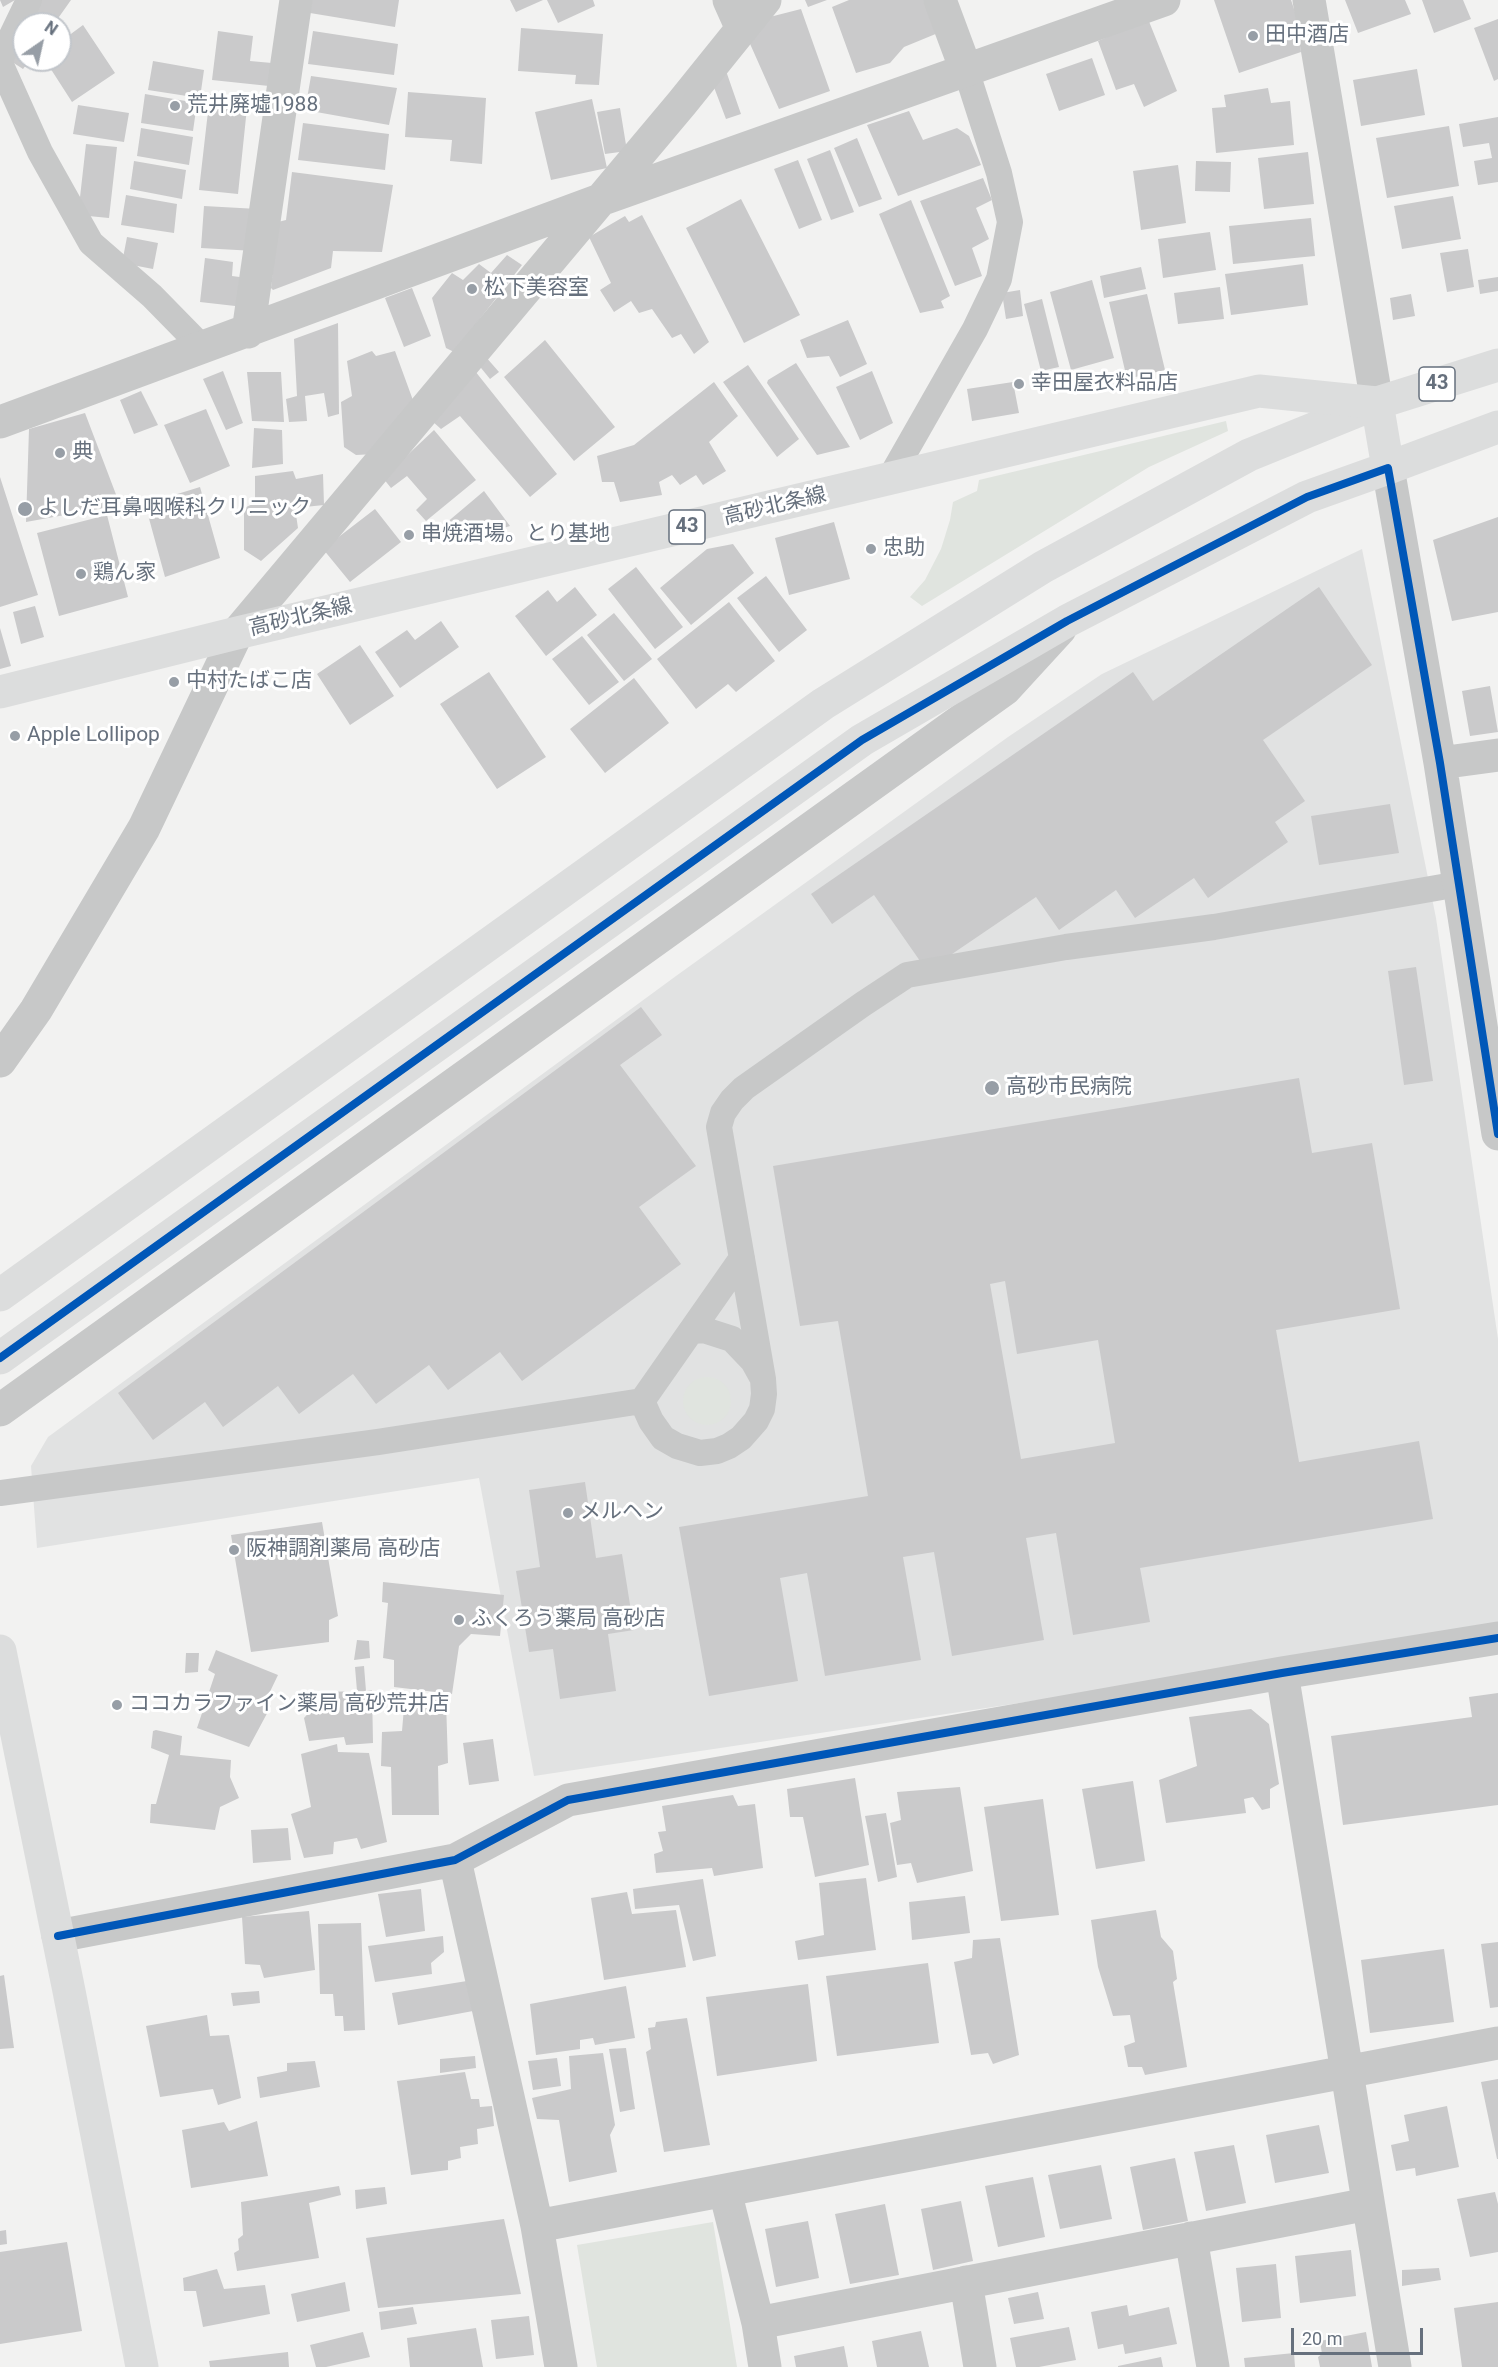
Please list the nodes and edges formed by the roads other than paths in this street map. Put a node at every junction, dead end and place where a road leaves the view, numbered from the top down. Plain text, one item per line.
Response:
1 (29, 0) edge
2 (296, 0) edge
3 (729, 0) edge
4 (765, 0) edge
5 (940, 0) edge
6 (1164, 0) edge
7 (1309, 0) edge
8 (742, 29) junction
9 (0, 62) edge
10 (966, 70) junction
11 (600, 200) junction
12 (248, 332) junction
13 (203, 348) junction
14 (1498, 365) edge
15 (1377, 403) junction
16 (0, 422) edge
17 (1498, 427) edge
18 (1388, 468) junction
19 (889, 480) junction
20 (1067, 621) junction
21 (237, 633) junction
22 (0, 692) edge
23 (1498, 755) edge
24 (1440, 764) junction
25 (1460, 884) junction
26 (0, 1061) edge
27 (1498, 1134) edge
28 (742, 1258) junction
29 (0, 1296) edge
30 (693, 1331) junction
31 (0, 1358) edge
32 (763, 1379) junction
33 (642, 1401) junction
34 (0, 1410) edge
35 (0, 1493) edge
36 (1498, 1638) edge
37 (0, 1651) edge
38 (1282, 1673) junction
39 (455, 1860) junction
40 (58, 1936) junction
41 (1498, 2043) edge
42 (1347, 2073) junction
43 (725, 2191) junction
44 (1368, 2204) junction
45 (537, 2226) junction
46 (1191, 2238) junction
47 (966, 2282) junction
48 (758, 2323) junction
49 (142, 2367) edge
50 (561, 2367) edge
51 (765, 2367) edge
52 (980, 2367) edge
53 (1213, 2367) edge
54 (1395, 2367) edge

1 - 9 lane
2 - 12 street
3 - 8 street
4 - 8 street
5 - 10 street
6 - 10 street
7 - 15 street
8 - 11 street
9 - 13 lane
10 - 11 street
10 - 19 lane
11 - 12 street
11 - 21 street
12 - 13 street
13 - 16 street
14 - 15 street, 高砂北条線 / 43
15 - 18 street
15 - 19 street, 高砂北条線 / 43
15 - 29 street
17 - 18 street
18 - 20 street
18 - 24 street
19 - 21 street, 高砂北条線 / 43
20 - 31 street
20 - 34 street
21 - 22 street, 高砂北条線 / 43
21 - 26 street
23 - 24 street
24 - 25 street
25 - 27 street
25 - 28 lane
28 - 30 lane
28 - 32 lane
30 - 32 lane
30 - 33 lane
32 - 33 lane
33 - 35 lane
36 - 38 street
37 - 40 street
38 - 39 street
38 - 42 street
39 - 40 street
39 - 45 street
40 - 49 street
41 - 42 street
42 - 43 street
42 - 44 street
43 - 45 street
43 - 48 street
44 - 46 street
44 - 54 street
45 - 50 street
46 - 47 street
46 - 53 street
47 - 48 street
47 - 52 street
48 - 51 street

